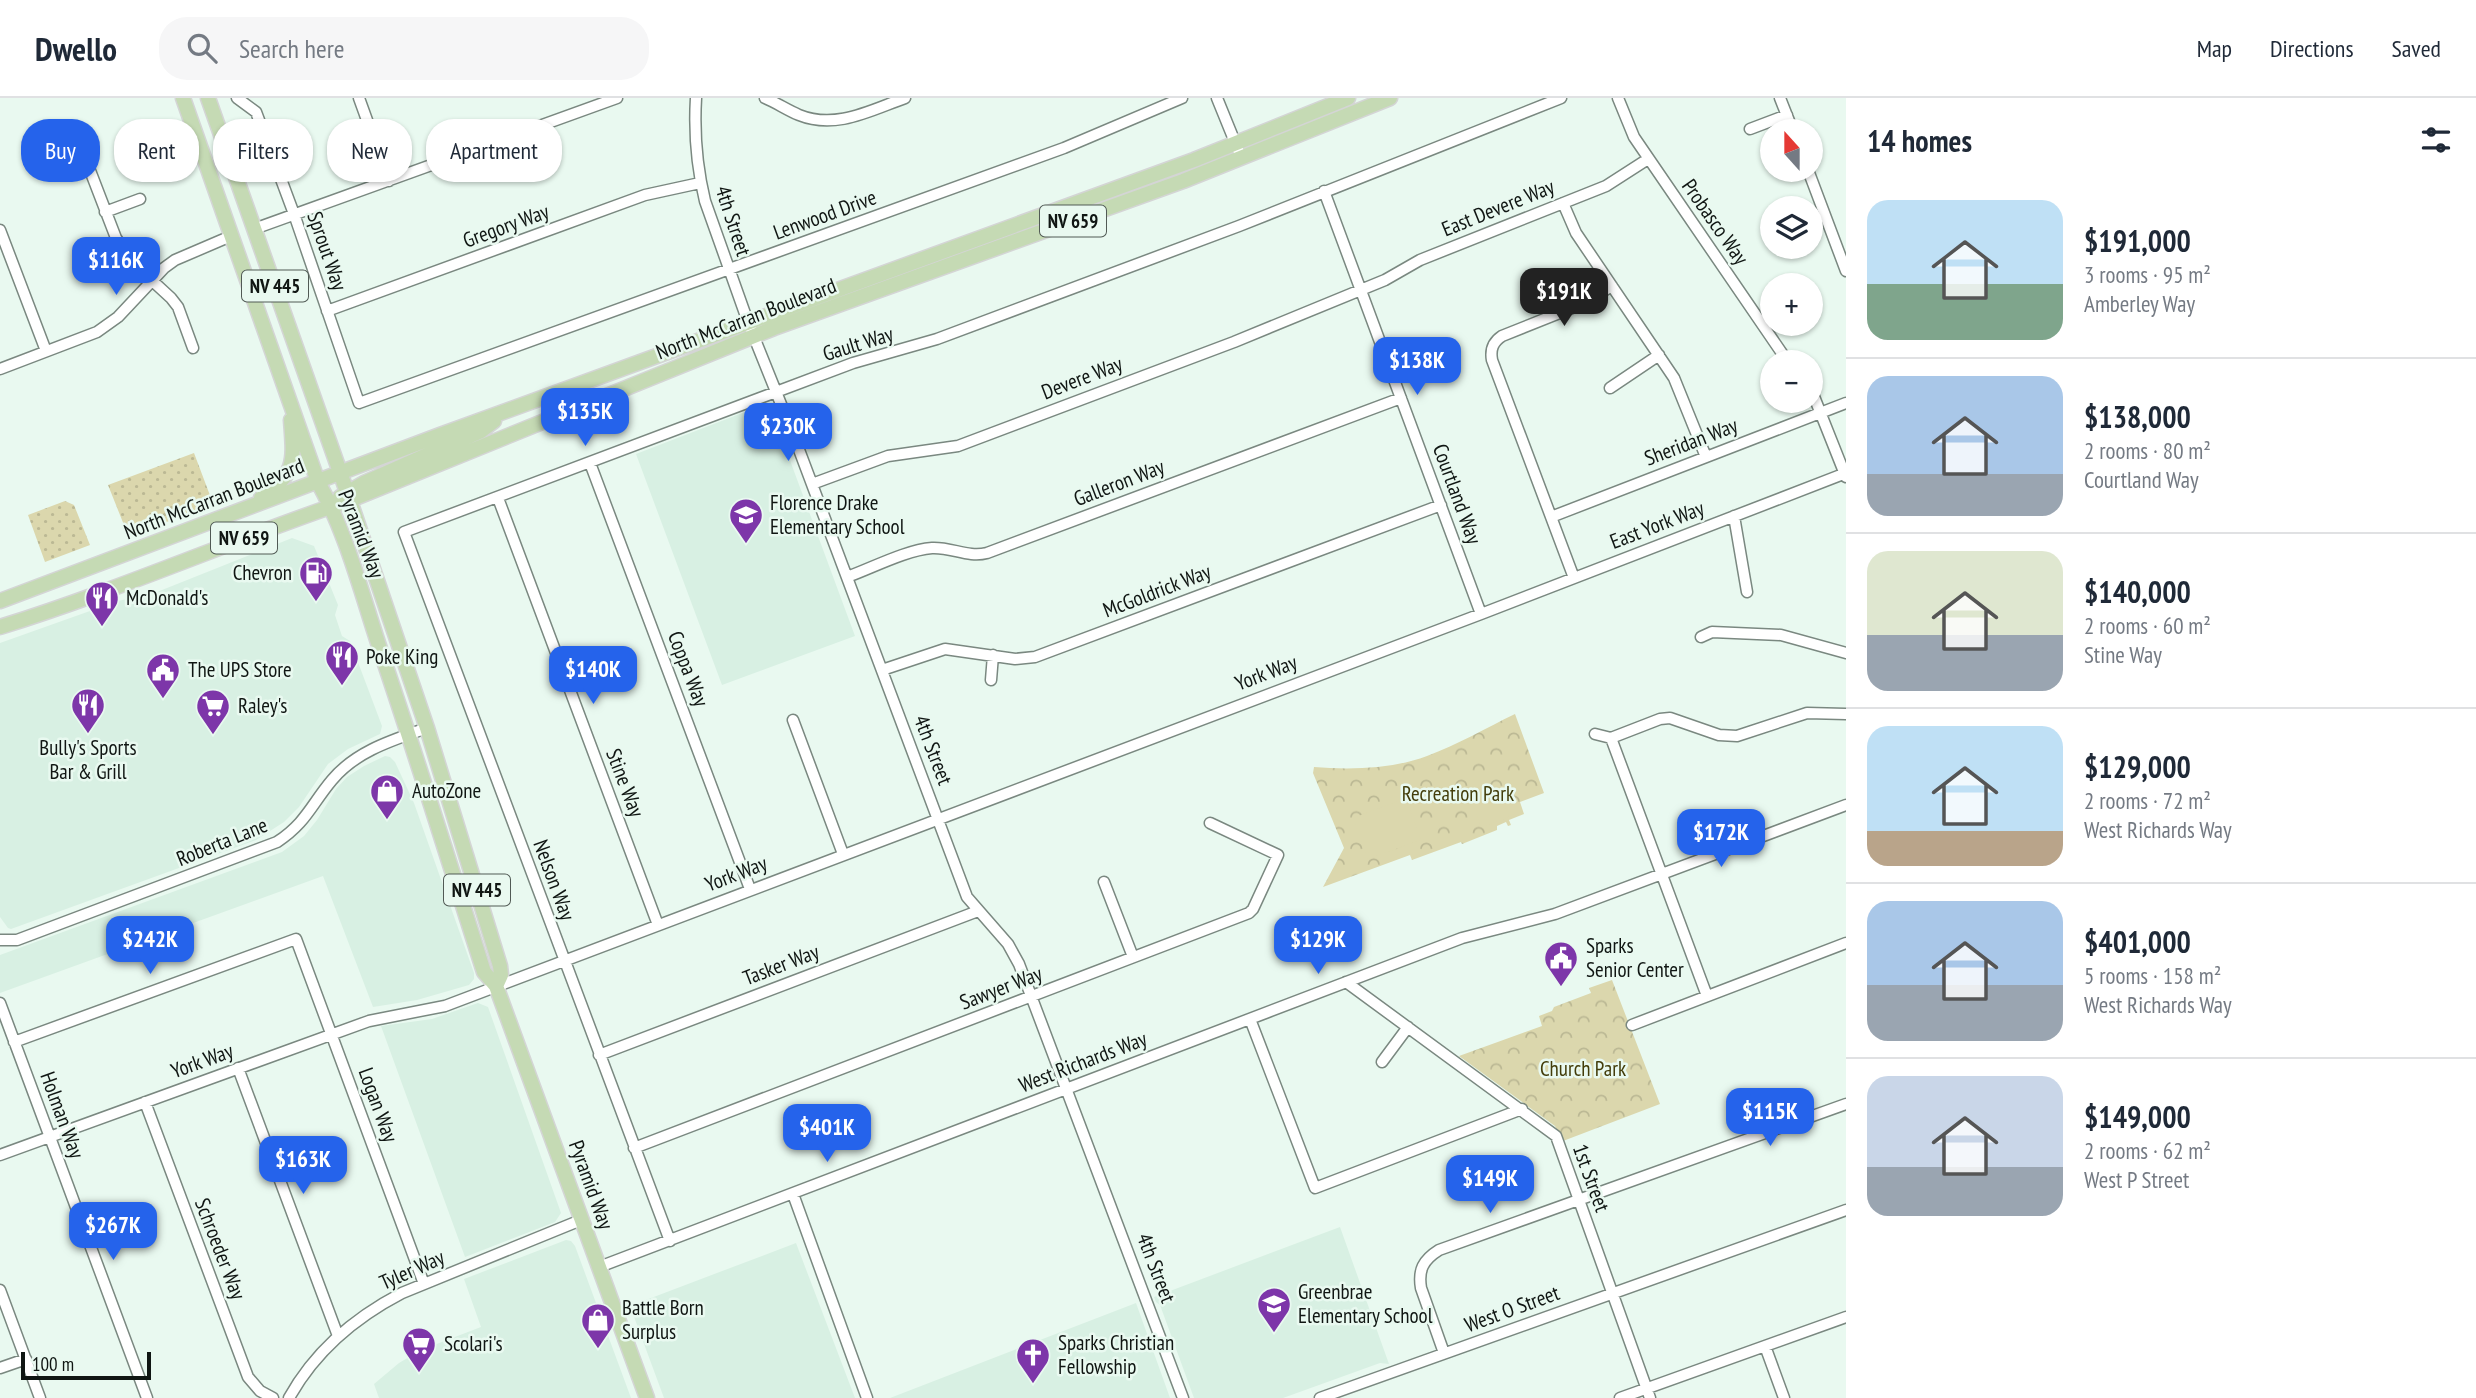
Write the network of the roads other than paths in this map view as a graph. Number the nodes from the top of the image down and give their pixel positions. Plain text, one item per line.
1 (183, 98) edge
2 (208, 98) edge
3 (237, 98) edge
4 (359, 98) edge
5 (617, 98) edge
6 (696, 98) edge
7 (765, 98) edge
8 (905, 98) edge
9 (1182, 98) edge
10 (1217, 98) edge
11 (1348, 98) edge
12 (1390, 98) edge
13 (1561, 98) edge
14 (1618, 98) edge
15 (1780, 98) edge
16 (1787, 115) junction
17 (367, 119) edge
18 (1788, 119) edge
19 (1750, 129) dead end
20 (1238, 150) junction
21 (1648, 159) junction
22 (412, 173) edge
23 (94, 182) edge
24 (386, 182) edge
25 (1813, 182) edge
26 (701, 183) junction
27 (1324, 191) junction
28 (140, 199) dead end
29 (1563, 203) junction
30 (106, 212) junction
31 (294, 214) junction
32 (254, 229) junction
33 (0, 230) edge
34 (231, 236) junction
35 (729, 270) junction
36 (1846, 271) edge
37 (152, 281) junction
38 (1612, 286) junction
39 (1360, 290) junction
40 (327, 311) junction
41 (748, 323) junction
42 (754, 337) junction
43 (193, 348) dead end
44 (1780, 350) edge
45 (46, 351) junction
46 (1659, 355) junction
47 (0, 369) edge
48 (1610, 388) dead end
49 (775, 392) junction
50 (1401, 398) junction
51 (290, 401) junction
52 (359, 403) joint
53 (1846, 403) edge
54 (1823, 411) edge
55 (503, 413) junction
56 (1818, 413) edge
57 (1821, 413) edge
58 (1706, 457) junction
59 (590, 463) junction
60 (341, 474) junction
61 (1846, 475) edge
62 (318, 482) junction
63 (812, 484) junction
64 (349, 496) junction
65 (498, 498) junction
66 (1441, 505) junction
67 (331, 507) junction
68 (248, 508) junction
69 (1734, 516) junction
70 (1551, 517) junction
71 (404, 532) joint
72 (847, 577) junction
73 (1574, 578) junction
74 (1746, 592) dead end
75 (0, 601) edge
76 (1481, 614) junction
77 (0, 627) edge
78 (1701, 637) dead end
79 (1846, 653) edge
80 (993, 656) junction
81 (882, 670) junction
82 (991, 680) dead end
83 (1846, 714) edge
84 (793, 720) dead end
85 (428, 727) junction
86 (409, 734) junction
87 (1595, 734) dead end
88 (1611, 738) junction
89 (1846, 805) edge
90 (937, 818) junction
91 (1210, 823) dead end
92 (843, 854) junction
93 (1662, 874) junction
94 (1104, 882) dead end
95 (750, 889) junction
96 (978, 911) junction
97 (658, 925) junction
98 (0, 940) edge
99 (1846, 943) edge
100 (1133, 957) junction
101 (563, 961) junction
102 (1346, 982) junction
103 (496, 986) junction
104 (1031, 996) junction
105 (1707, 996) junction
106 (0, 1003) edge
107 (1250, 1019) junction
108 (1632, 1026) dead end
109 (1408, 1027) junction
110 (331, 1034) junction
111 (15, 1042) junction
112 (599, 1055) junction
113 (1382, 1062) dead end
114 (238, 1068) junction
115 (1067, 1089) junction
116 (145, 1102) junction
117 (1846, 1104) edge
118 (1522, 1109) junction
119 (50, 1137) junction
120 (634, 1148) junction
121 (0, 1155) edge
122 (793, 1194) junction
123 (1579, 1200) junction
124 (1846, 1210) edge
125 (581, 1220) junction
126 (670, 1241) junction
127 (599, 1267) junction
128 (424, 1284) junction
129 (0, 1290) edge
130 (1612, 1293) junction
131 (1846, 1317) edge
132 (338, 1336) junction
133 (1765, 1346) junction
134 (1444, 1353) junction
135 (26, 1359) junction
136 (0, 1368) edge
137 (1648, 1393) edge
138 (40, 1398) edge
139 (148, 1398) edge
140 (273, 1398) edge
141 (289, 1398) edge
142 (647, 1398) edge
143 (867, 1398) edge
144 (1182, 1398) edge
145 (1320, 1398) edge
146 (1620, 1398) edge
147 (1784, 1398) edge

1 - 34 main road, Pyramid Way / NV 445
2 - 32 main road, Pyramid Way / NV 445
3 - 31 street, Sprout Way
4 - 17 street
5 - 22 street
6 - 26 street, 4th Street
7 - 8 street
9 - 35 street, Lenwood Drive
10 - 20 street
11 - 20 main road, North McCarran Boulevard / NV 659
12 - 20 main road, North McCarran Boulevard / NV 659
13 - 27 street, Gault Way
14 - 21 street, Probasco Way
15 - 16 street
16 - 18 street
16 - 19 street
20 - 41 main road, North McCarran Boulevard / NV 659
20 - 42 main road, North McCarran Boulevard / NV 659
21 - 29 street, East Devere Way
21 - 44 street, Probasco Way
23 - 30 street
24 - 31 street
25 - 36 street
26 - 35 street, 4th Street
26 - 40 street, Gregory Way
27 - 39 street, Courtland Way
27 - 49 street, Gault Way
28 - 30 street
29 - 38 street
29 - 39 street, East Devere Way
30 - 37 street
31 - 32 street
31 - 40 street, Sprout Way
32 - 60 main road, Pyramid Way / NV 445
33 - 45 street
34 - 37 street
34 - 51 main road, Pyramid Way / NV 445
35 - 41 street, 4th Street
35 - 52 street, Lenwood Drive
37 - 43 street
37 - 45 street
38 - 46 street
38 - 70 street
39 - 50 street, Courtland Way
39 - 63 street, Devere Way
40 - 52 street, Sprout Way
41 - 42 street, 4th Street
41 - 55 main road, North McCarran Boulevard / NV 659
42 - 49 street, 4th Street
42 - 64 main road, North McCarran Boulevard / NV 659
45 - 47 street
46 - 48 street
46 - 58 street
49 - 59 street, Gault Way
49 - 63 street, 4th Street
50 - 66 street, Courtland Way
50 - 72 street, Galleron Way
51 - 62 main road, Pyramid Way / NV 445
51 - 68 main road
53 - 54 street, Sheridan Way
55 - 60 main road, North McCarran Boulevard / NV 659
55 - 64 main road
56 - 58 street, Sheridan Way
57 - 61 street
58 - 70 street, Sheridan Way
59 - 65 street, Gault Way
59 - 95 street, Coppa Way
60 - 62 main road, North McCarran Boulevard / NV 659
60 - 64 main road, Pyramid Way / NV 445
61 - 69 street, East York Way
62 - 67 main road, Pyramid Way / NV 445
62 - 68 main road, North McCarran Boulevard / NV 659
63 - 72 street, 4th Street
64 - 67 main road, North McCarran Boulevard / NV 659
64 - 85 main road, Pyramid Way / NV 445
65 - 71 street, Gault Way
65 - 97 street, Stine Way
66 - 76 street, Courtland Way
66 - 80 street, McGoldrick Way
67 - 77 main road, North McCarran Boulevard / NV 659
67 - 86 main road, Pyramid Way / NV 445
68 - 75 main road, North McCarran Boulevard / NV 659
69 - 73 street, East York Way
69 - 74 street
70 - 73 street
71 - 101 street, Nelson Way
72 - 81 street, 4th Street
73 - 76 street, East York Way
76 - 90 street, York Way
78 - 79 street
80 - 81 street, McGoldrick Way
80 - 82 street
81 - 90 street, 4th Street
83 - 88 street
84 - 92 street
85 - 86 street, Roberta Lane
85 - 103 main road, Pyramid Way / NV 445
86 - 98 street, Roberta Lane
86 - 103 main road, Pyramid Way / NV 445
87 - 88 street
88 - 93 street
89 - 93 street, West Richards Way
90 - 92 street, York Way
90 - 96 street, 4th Street
91 - 100 street, Sawyer Way
92 - 95 street, York Way
93 - 102 street, West Richards Way
93 - 105 street
94 - 100 street
95 - 97 street, York Way
96 - 104 street, 4th Street
96 - 112 street, Tasker Way
97 - 101 street, York Way
99 - 105 street
100 - 104 street, Sawyer Way
101 - 103 street, York Way
101 - 112 street, Nelson Way
102 - 107 street, West Richards Way
102 - 109 street, 1st Street
103 - 110 street, York Way
103 - 125 main road, Pyramid Way / NV 445
104 - 115 street, 4th Street
104 - 120 street, Sawyer Way
105 - 108 street
106 - 111 street, Holman Way
107 - 115 street, West Richards Way
107 - 118 street
109 - 113 street
109 - 118 street, 1st Street
110 - 111 street, Logan Way
110 - 114 street, York Way
110 - 128 street, Logan Way
111 - 119 street, Holman Way
112 - 120 street, Nelson Way
114 - 116 street, York Way
114 - 132 street
115 - 122 street, West Richards Way
115 - 144 street, 4th Street
116 - 119 street, York Way
116 - 140 street, Schroeder Way
117 - 123 street
118 - 123 street, 1st Street
119 - 121 street, York Way
119 - 139 street, Holman Way
120 - 126 street, Nelson Way
122 - 126 street, West Richards Way
122 - 143 street
123 - 130 street, 1st Street
123 - 134 street
124 - 130 street, West O Street
125 - 127 main road, Pyramid Way / NV 445
125 - 128 street, Tyler Way
126 - 127 street, West Richards Way
127 - 142 main road, Pyramid Way / NV 445
128 - 132 street, Tyler Way
129 - 135 street
130 - 134 street, West O Street
130 - 137 street, 1st Street
131 - 133 street
132 - 141 street, Tyler Way
133 - 137 street
133 - 147 street
134 - 145 street, West O Street
135 - 136 street
135 - 138 street
137 - 146 street

